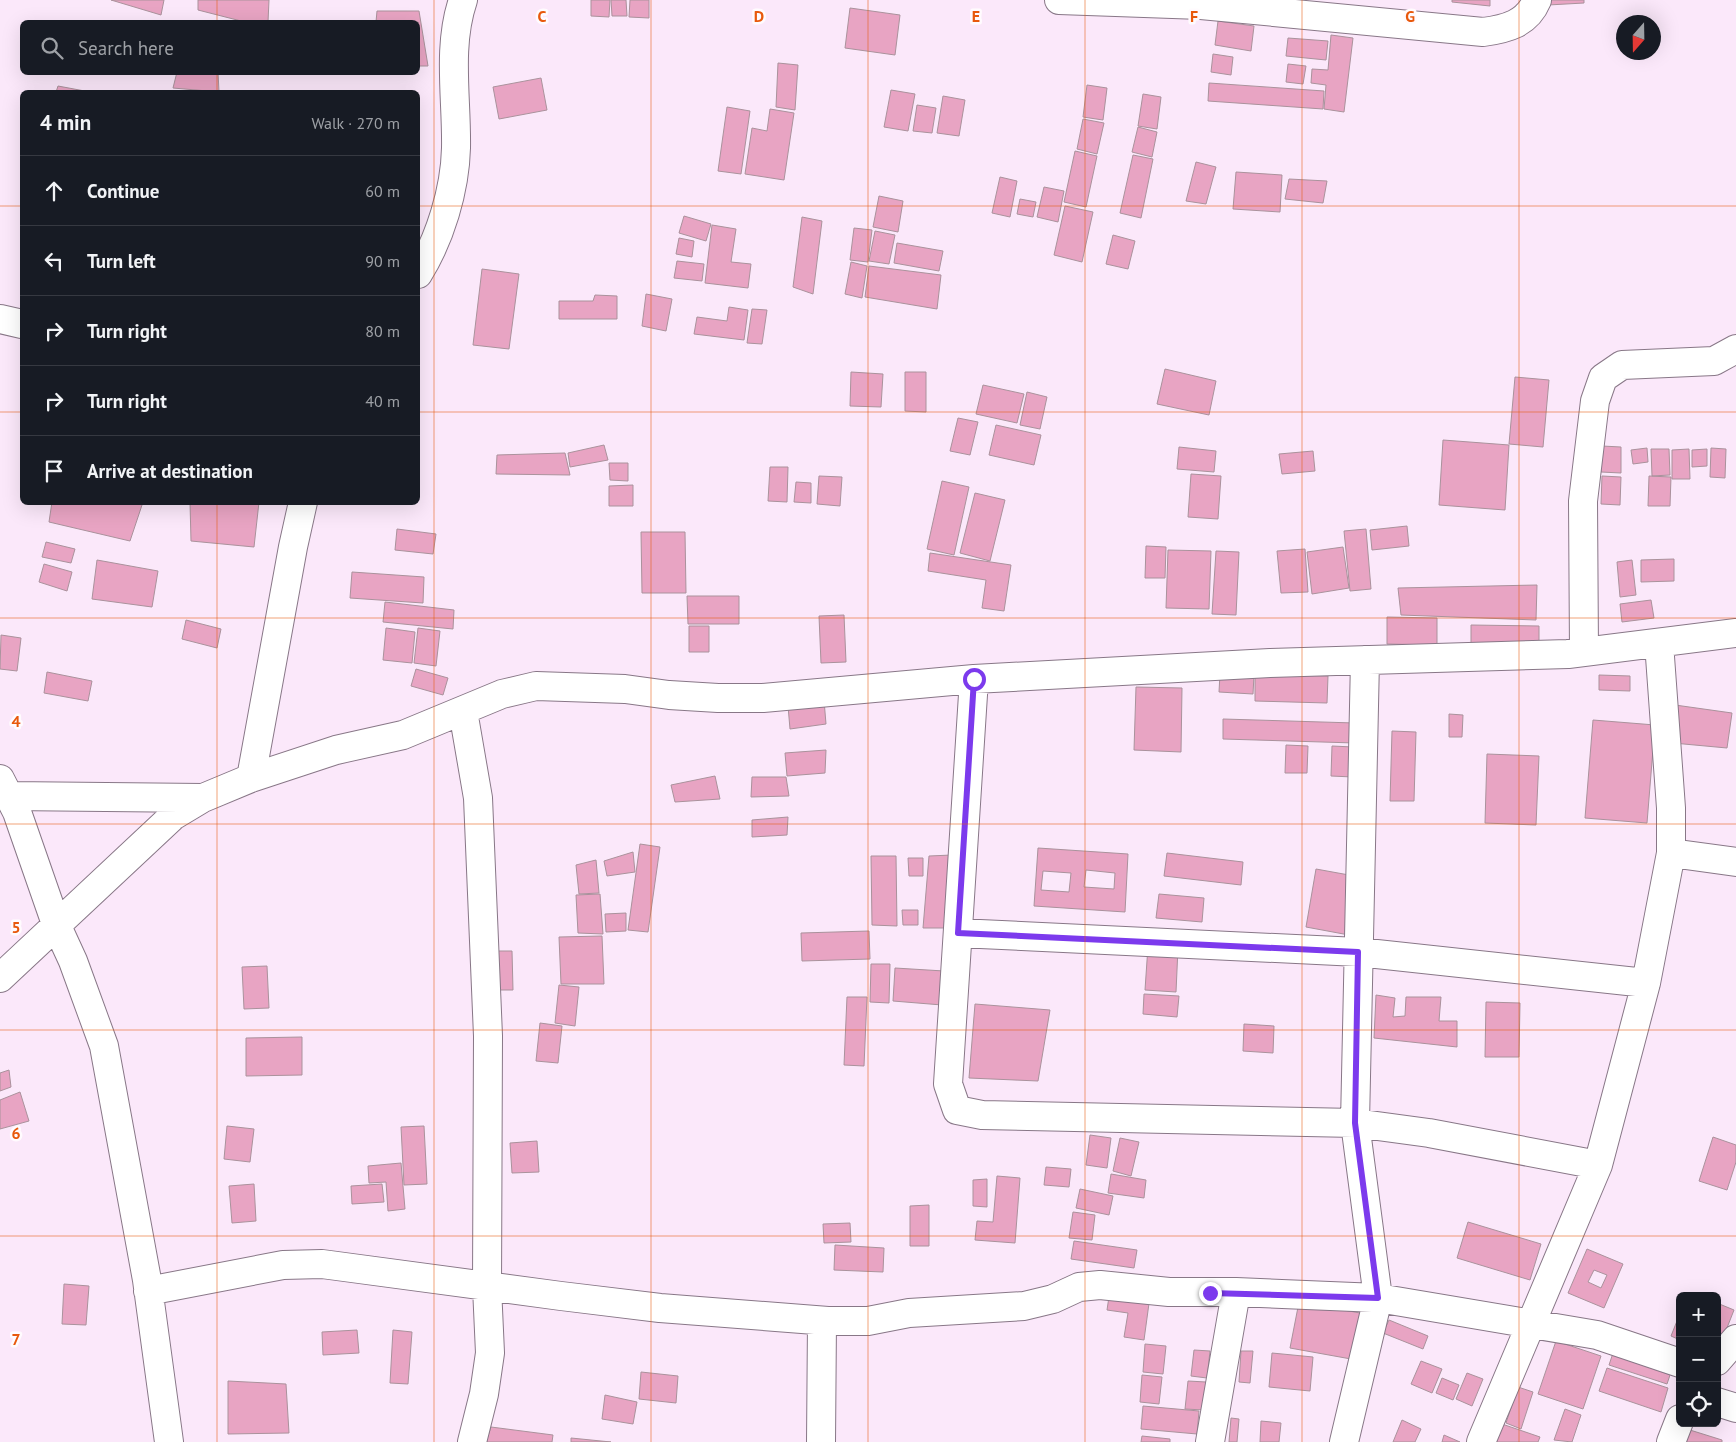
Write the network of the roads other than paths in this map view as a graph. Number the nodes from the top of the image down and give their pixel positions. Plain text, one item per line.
1 (463, 0) edge
2 (1059, 0) edge
3 (1537, 0) edge
4 (420, 271) edge
5 (0, 319) edge
6 (20, 324) edge
7 (1736, 349) edge
8 (302, 505) edge
9 (1736, 633) edge
10 (1659, 643) junction
11 (1584, 652) junction
12 (1365, 660) junction
13 (974, 679) junction
14 (463, 711) junction
15 (251, 778) junction
16 (4, 788) edge
17 (203, 798) junction
18 (1671, 852) junction
19 (1736, 862) edge
20 (56, 924) junction
21 (958, 933) junction
22 (1358, 952) junction
23 (0, 978) edge
24 (1646, 983) junction
25 (1355, 1123) junction
26 (1598, 1165) junction
27 (487, 1287) junction
28 (148, 1291) junction
29 (1236, 1292) junction
30 (1378, 1298) junction
31 (822, 1321) junction
32 (1530, 1324) junction
33 (1736, 1339) edge
34 (1721, 1356) edge
35 (1676, 1362) edge
36 (1721, 1403) edge
37 (1736, 1408) edge
38 (1677, 1427) edge
39 (169, 1442) edge
40 (472, 1442) edge
41 (822, 1442) edge
42 (1210, 1442) edge
43 (1344, 1442) edge
44 (1481, 1442) edge
45 (1671, 1442) edge

1 - 4 street
2 - 3 street
5 - 6 street
7 - 11 street
8 - 15 street
9 - 10 street
10 - 11 street
10 - 18 street
11 - 12 street
12 - 13 street
12 - 22 street
13 - 14 street
13 - 21 street
14 - 15 street
14 - 27 street
15 - 17 street
16 - 17 street
16 - 20 street
17 - 20 street
18 - 19 street
18 - 24 street
20 - 23 street
20 - 28 street
21 - 22 street
21 - 25 street
22 - 24 street
22 - 25 street
24 - 26 street
25 - 26 street
25 - 30 street
26 - 32 street
27 - 28 street
27 - 31 street
27 - 40 street
28 - 39 street
29 - 30 street
29 - 31 street
29 - 42 street
30 - 32 street
30 - 43 street
31 - 41 street
32 - 35 street
32 - 44 street
33 - 34 street
36 - 37 street
38 - 45 street

